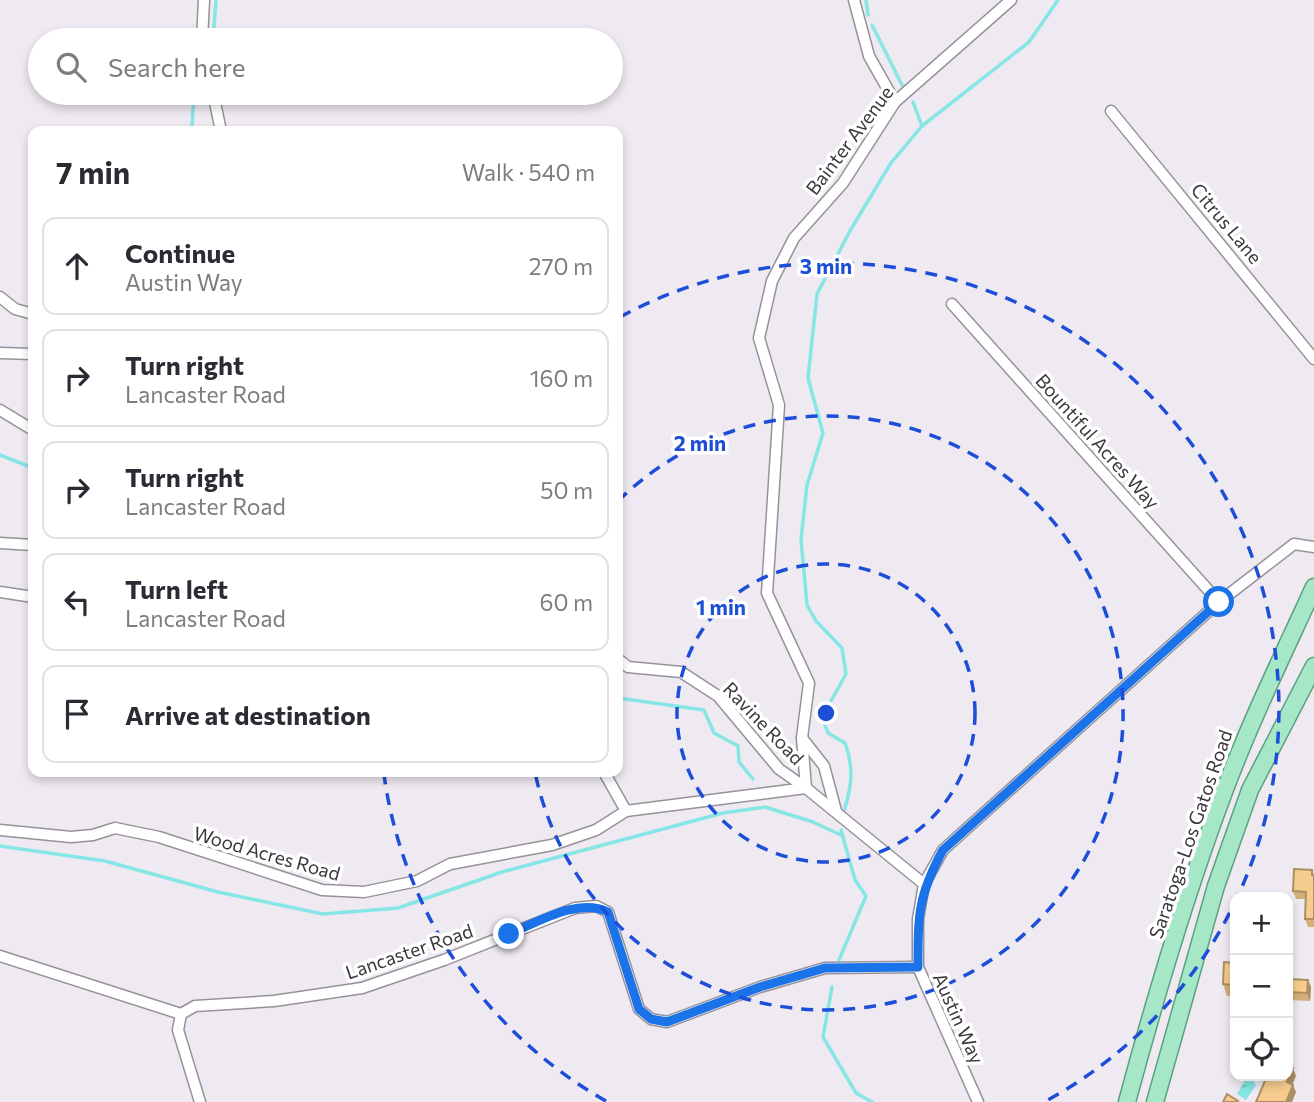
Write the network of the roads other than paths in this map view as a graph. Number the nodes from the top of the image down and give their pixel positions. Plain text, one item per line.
1 (204, 0) edge
2 (854, 0) edge
3 (1011, 0) edge
4 (203, 28) edge
5 (895, 102) junction
6 (215, 105) edge
7 (1111, 111) dead end
8 (219, 126) edge
9 (0, 297) edge
10 (952, 304) dead end
11 (28, 313) edge
12 (0, 353) edge
13 (28, 354) edge
14 (1314, 359) edge
15 (0, 410) edge
16 (28, 427) edge
17 (0, 543) edge
18 (28, 545) edge
19 (1314, 547) edge
20 (1314, 587) edge
21 (0, 593) edge
22 (28, 596) edge
23 (1219, 602) junction
24 (623, 663) edge
25 (1314, 666) edge
26 (802, 738) junction
27 (607, 777) edge
28 (806, 788) junction
29 (626, 811) junction
30 (836, 812) junction
31 (0, 830) edge
32 (924, 884) junction
33 (0, 956) edge
34 (918, 967) junction
35 (181, 1014) junction
36 (200, 1102) edge
37 (978, 1102) edge
38 (1127, 1102) edge
39 (1155, 1102) edge

1 - 4 street
2 - 5 street
3 - 5 street, Bainter Avenue
5 - 26 street, Bainter Avenue
6 - 8 street
7 - 14 street, Citrus Lane
9 - 11 street
10 - 23 street, Bountiful Acres Way
12 - 13 street
15 - 16 street
17 - 18 street
19 - 23 street, Austin Way
20 - 38 main road, Saratoga-Los Gatos Road
21 - 22 street
23 - 32 street, Austin Way
24 - 28 street, Ravine Road
25 - 39 main road
26 - 28 street, Bainter Avenue
26 - 30 street
27 - 29 street
28 - 29 street, Wood Acres Road
28 - 30 street
29 - 31 street, Wood Acres Road
30 - 32 street
32 - 34 street, Austin Way
33 - 35 street
34 - 35 street, Lancaster Road
34 - 37 street, Austin Way
35 - 36 street

